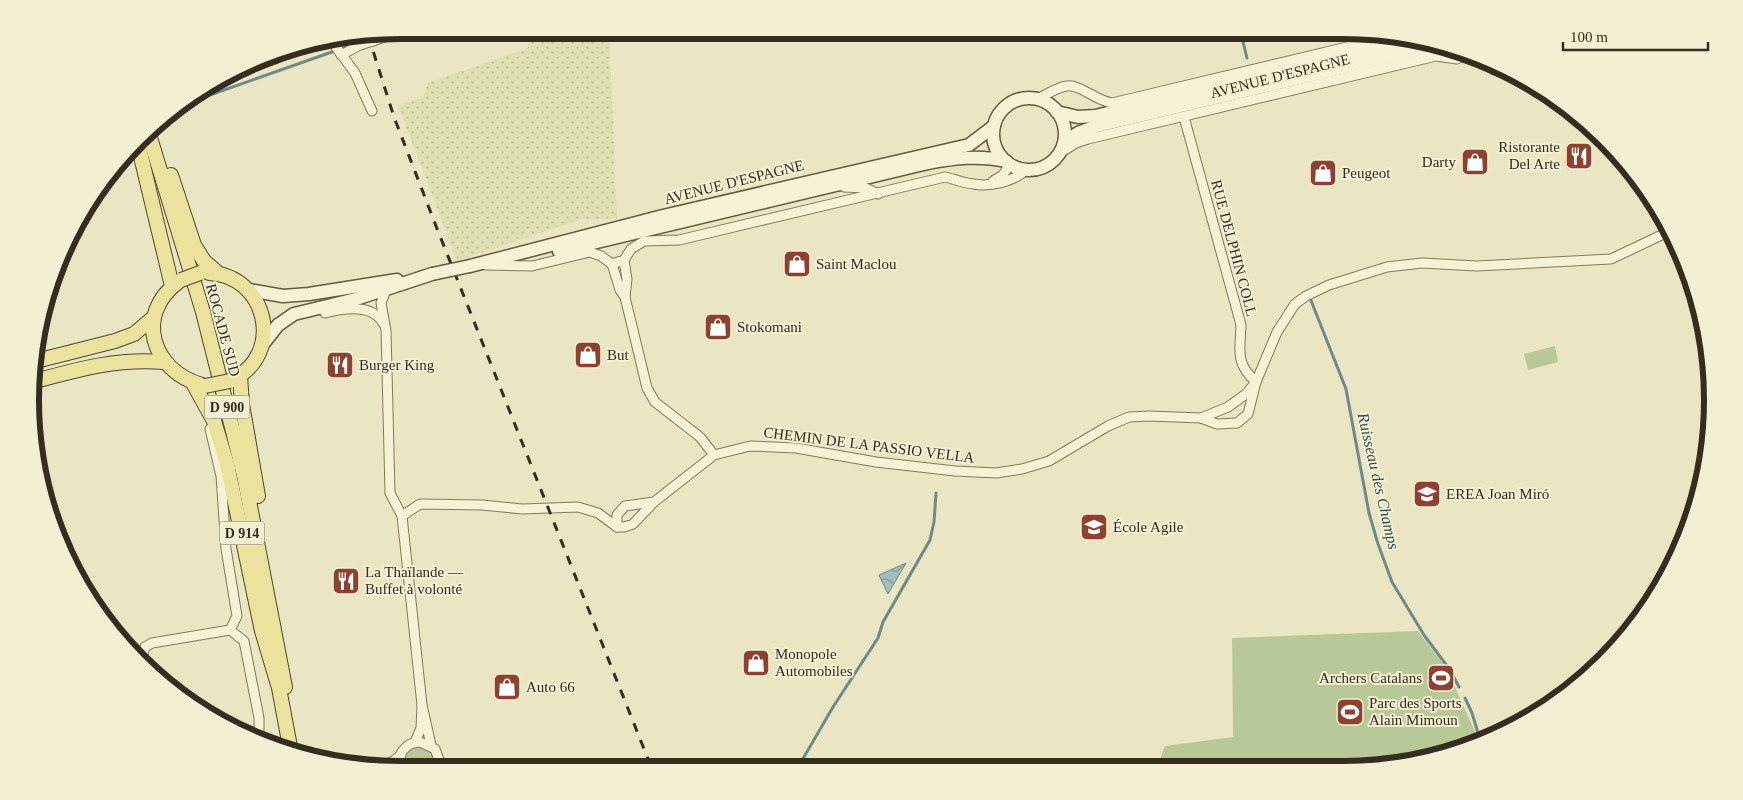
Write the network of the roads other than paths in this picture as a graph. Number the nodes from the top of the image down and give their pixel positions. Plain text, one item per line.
1 (376, 40) edge
2 (1374, 41) edge
3 (1402, 44) edge
4 (337, 45) edge
5 (1425, 49) edge
6 (341, 55) junction
7 (1459, 58) edge
8 (1037, 99) junction
9 (372, 111) dead end
10 (1058, 112) junction
11 (1184, 117) junction
12 (994, 126) junction
13 (157, 133) edge
14 (151, 139) edge
15 (146, 144) edge
16 (1063, 147) junction
17 (140, 150) edge
18 (1008, 163) junction
19 (1026, 170) junction
20 (988, 184) junction
21 (812, 191) junction
22 (878, 194) junction
23 (1664, 234) edge
24 (624, 260) junction
25 (612, 264) junction
26 (478, 265) junction
27 (218, 274) junction
28 (427, 276) junction
29 (176, 283) junction
30 (249, 290) junction
31 (386, 290) junction
32 (625, 297) junction
33 (305, 311) junction
34 (154, 317) junction
35 (386, 330) junction
36 (263, 344) junction
37 (41, 359) edge
38 (164, 362) junction
39 (235, 378) junction
40 (40, 380) edge
41 (1256, 382) junction
42 (199, 384) junction
43 (210, 413) junction
44 (1201, 418) junction
45 (714, 455) junction
46 (654, 502) junction
47 (402, 516) junction
48 (617, 527) junction
49 (230, 630) junction
50 (143, 653) edge
51 (282, 688) junction
52 (422, 704) junction
53 (259, 733) edge
54 (415, 742) junction
55 (289, 744) edge
56 (295, 745) edge
57 (431, 745) junction
58 (400, 756) junction
59 (393, 761) edge
60 (400, 761) edge
61 (438, 761) edge

1 - 6 street, bridge
2 - 8 street, AVENUE D'ESPAGNE
3 - 10 main road, AVENUE D'ESPAGNE
4 - 6 street
5 - 16 main road, AVENUE D'ESPAGNE
6 - 9 street
7 - 11 street, AVENUE D'ESPAGNE
8 - 10 main road
8 - 12 main road
10 - 16 main road
11 - 16 street, AVENUE D'ESPAGNE
11 - 41 street, RUE DELPHIN COLL
12 - 18 main road
12 - 26 main road, AVENUE D'ESPAGNE
13 - 27 main road, ROCADE SUD
14 - 51 main road, ROCADE SUD / D 900
15 - 51 main road, ROCADE SUD / D 900
16 - 19 main road
17 - 29 main road
18 - 19 main road
18 - 20 street
18 - 21 main road, AVENUE D'ESPAGNE
19 - 20 street
20 - 22 street
21 - 22 street
21 - 26 main road, AVENUE D'ESPAGNE
22 - 24 street
23 - 41 street, CHEMIN DE LA PASSIO VELLA
24 - 25 street
24 - 32 street
25 - 26 street, AVENUE D'ESPAGNE
25 - 32 street
26 - 28 main road, AVENUE D'ESPAGNE, bridge
27 - 29 main road, bridge
27 - 30 main road
28 - 30 main road, AVENUE D'ESPAGNE
28 - 31 main road, AVENUE D'ESPAGNE
29 - 34 main road
30 - 36 main road
31 - 33 main road, AVENUE D'ESPAGNE
31 - 35 street
32 - 45 street
33 - 35 street
33 - 36 main road, AVENUE D'ESPAGNE
34 - 37 main road
34 - 38 main road
35 - 47 street
36 - 39 main road
38 - 40 main road
38 - 42 main road
39 - 42 main road, bridge
39 - 51 main road, D 914
41 - 44 street, CHEMIN DE LA PASSIO VELLA
41 - 44 street
42 - 43 main road, D 914
43 - 49 street
43 - 51 main road, D 914
44 - 45 street, CHEMIN DE LA PASSIO VELLA
45 - 46 street, CHEMIN DE LA PASSIO VELLA
46 - 48 street, CHEMIN DE LA PASSIO VELLA
46 - 48 street
47 - 48 street
47 - 52 street
49 - 50 street
49 - 53 street
51 - 55 main road, D 914
51 - 56 main road, D 914
52 - 54 street
52 - 57 street
54 - 57 street
54 - 58 street
57 - 61 street
58 - 59 street
58 - 60 street

